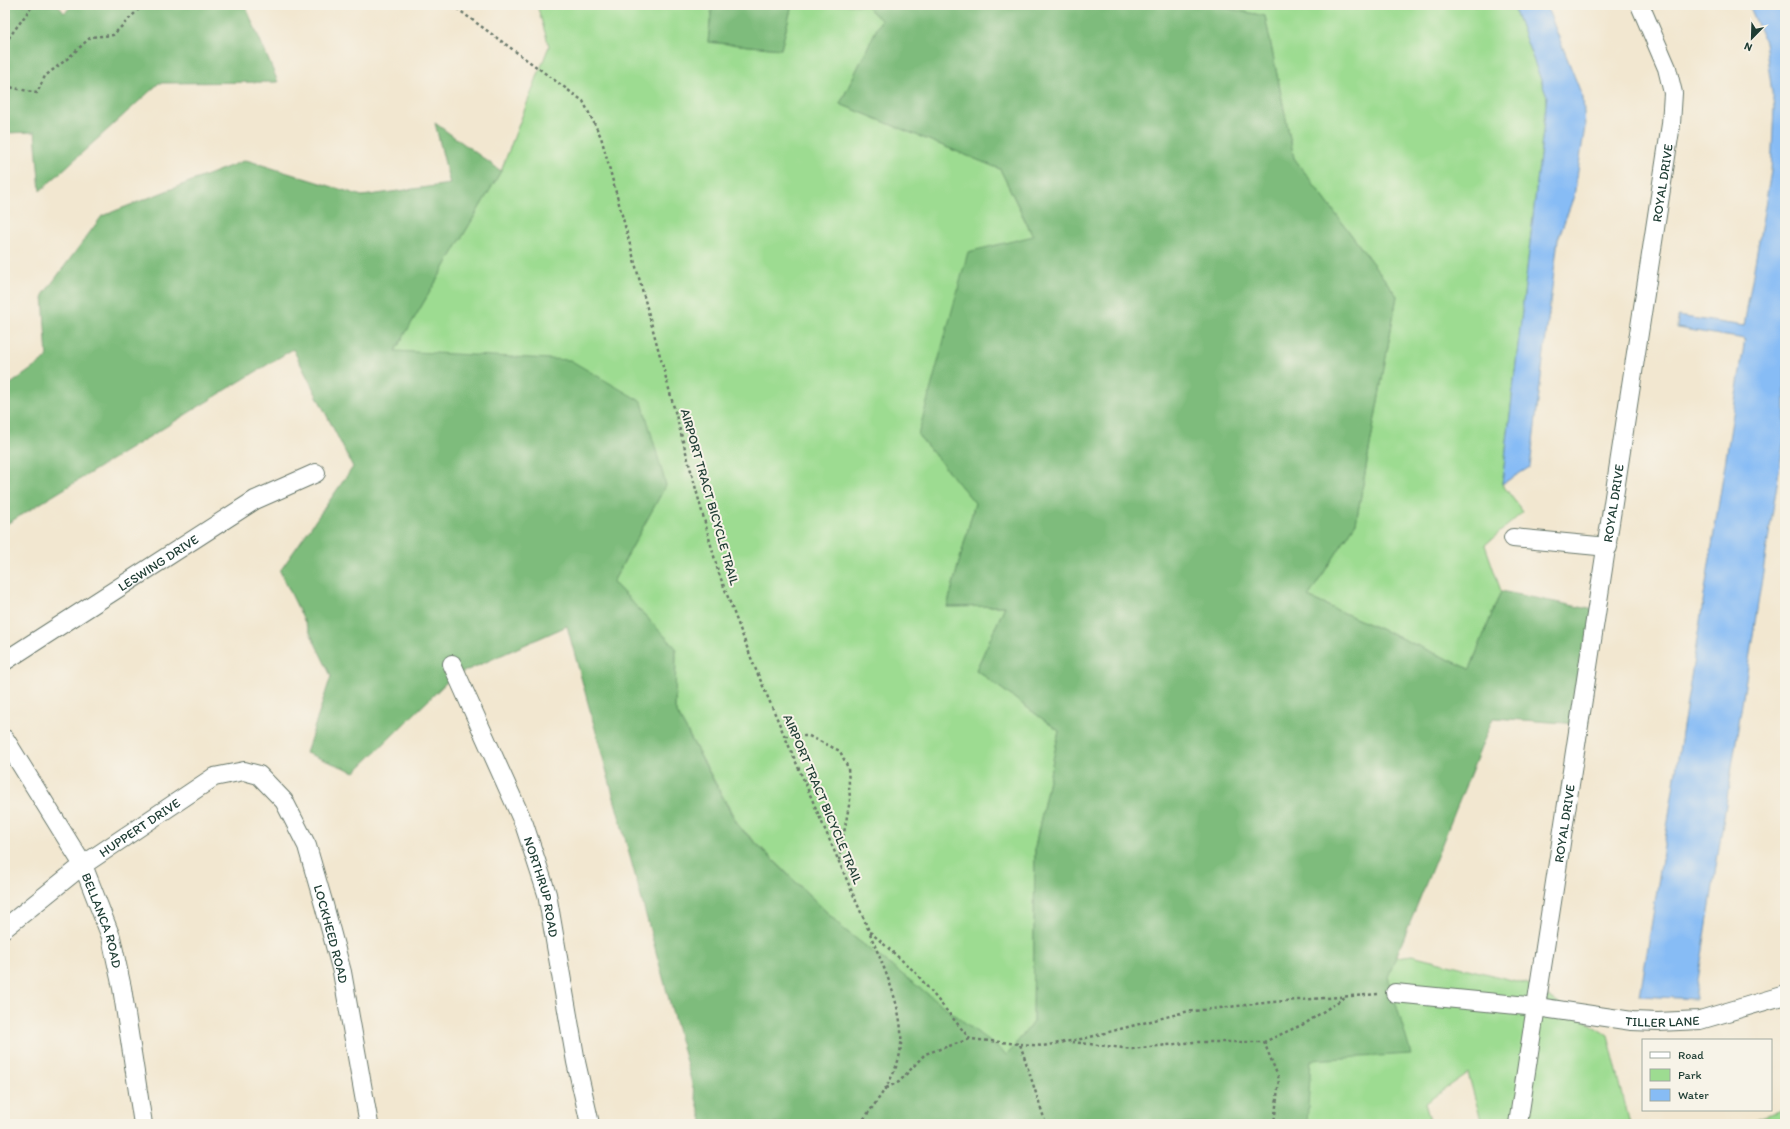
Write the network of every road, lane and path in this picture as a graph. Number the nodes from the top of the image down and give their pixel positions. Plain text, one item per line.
1 (33, 5) edge
2 (147, 5) edge
3 (452, 5) edge
4 (1640, 5) edge
5 (5, 43) edge
6 (5, 86) edge
7 (316, 473) dead end
8 (1513, 538) dead end
9 (1608, 547) junction
10 (5, 661) edge
11 (452, 664) dead end
12 (785, 736) junction
13 (5, 739) edge
14 (244, 771) joint
15 (838, 860) junction
16 (83, 865) junction
17 (5, 928) edge
18 (869, 931) junction
19 (1395, 993) joint
20 (1785, 995) edge
21 (1345, 997) junction
22 (1537, 1007) junction
23 (970, 1039) junction
24 (1069, 1042) junction
25 (1264, 1042) junction
26 (1020, 1044) junction
27 (886, 1088) junction
28 (143, 1124) edge
29 (368, 1124) edge
30 (590, 1124) edge
31 (860, 1124) edge
32 (1046, 1124) edge
33 (1274, 1124) edge
34 (1518, 1124) edge

1 - 5 path
2 - 6 path
3 - 12 path, AIRPORT TRACT BICYCLE TRAIL
4 - 9 street, ROYAL DRIVE
7 - 10 street, LESWING DRIVE
8 - 9 street
9 - 22 street, ROYAL DRIVE
11 - 30 street, NORTHRUP ROAD
12 - 15 path, AIRPORT TRACT BICYCLE TRAIL
12 - 15 path
13 - 16 street, BELLANCA ROAD
14 - 16 street, HUPPERT DRIVE
14 - 29 street, LOCKHEED ROAD
15 - 18 path, AIRPORT TRACT BICYCLE TRAIL
16 - 17 street, HUPPERT DRIVE
16 - 28 street, BELLANCA ROAD
18 - 23 path, AIRPORT TRACT BICYCLE TRAIL
18 - 27 path
19 - 21 path
19 - 22 street, TILLER LANE
20 - 22 street, TILLER LANE
21 - 24 path
21 - 25 path
22 - 34 street
23 - 26 path
23 - 27 path
24 - 25 path
24 - 26 path
25 - 33 path
26 - 32 path
27 - 31 path

